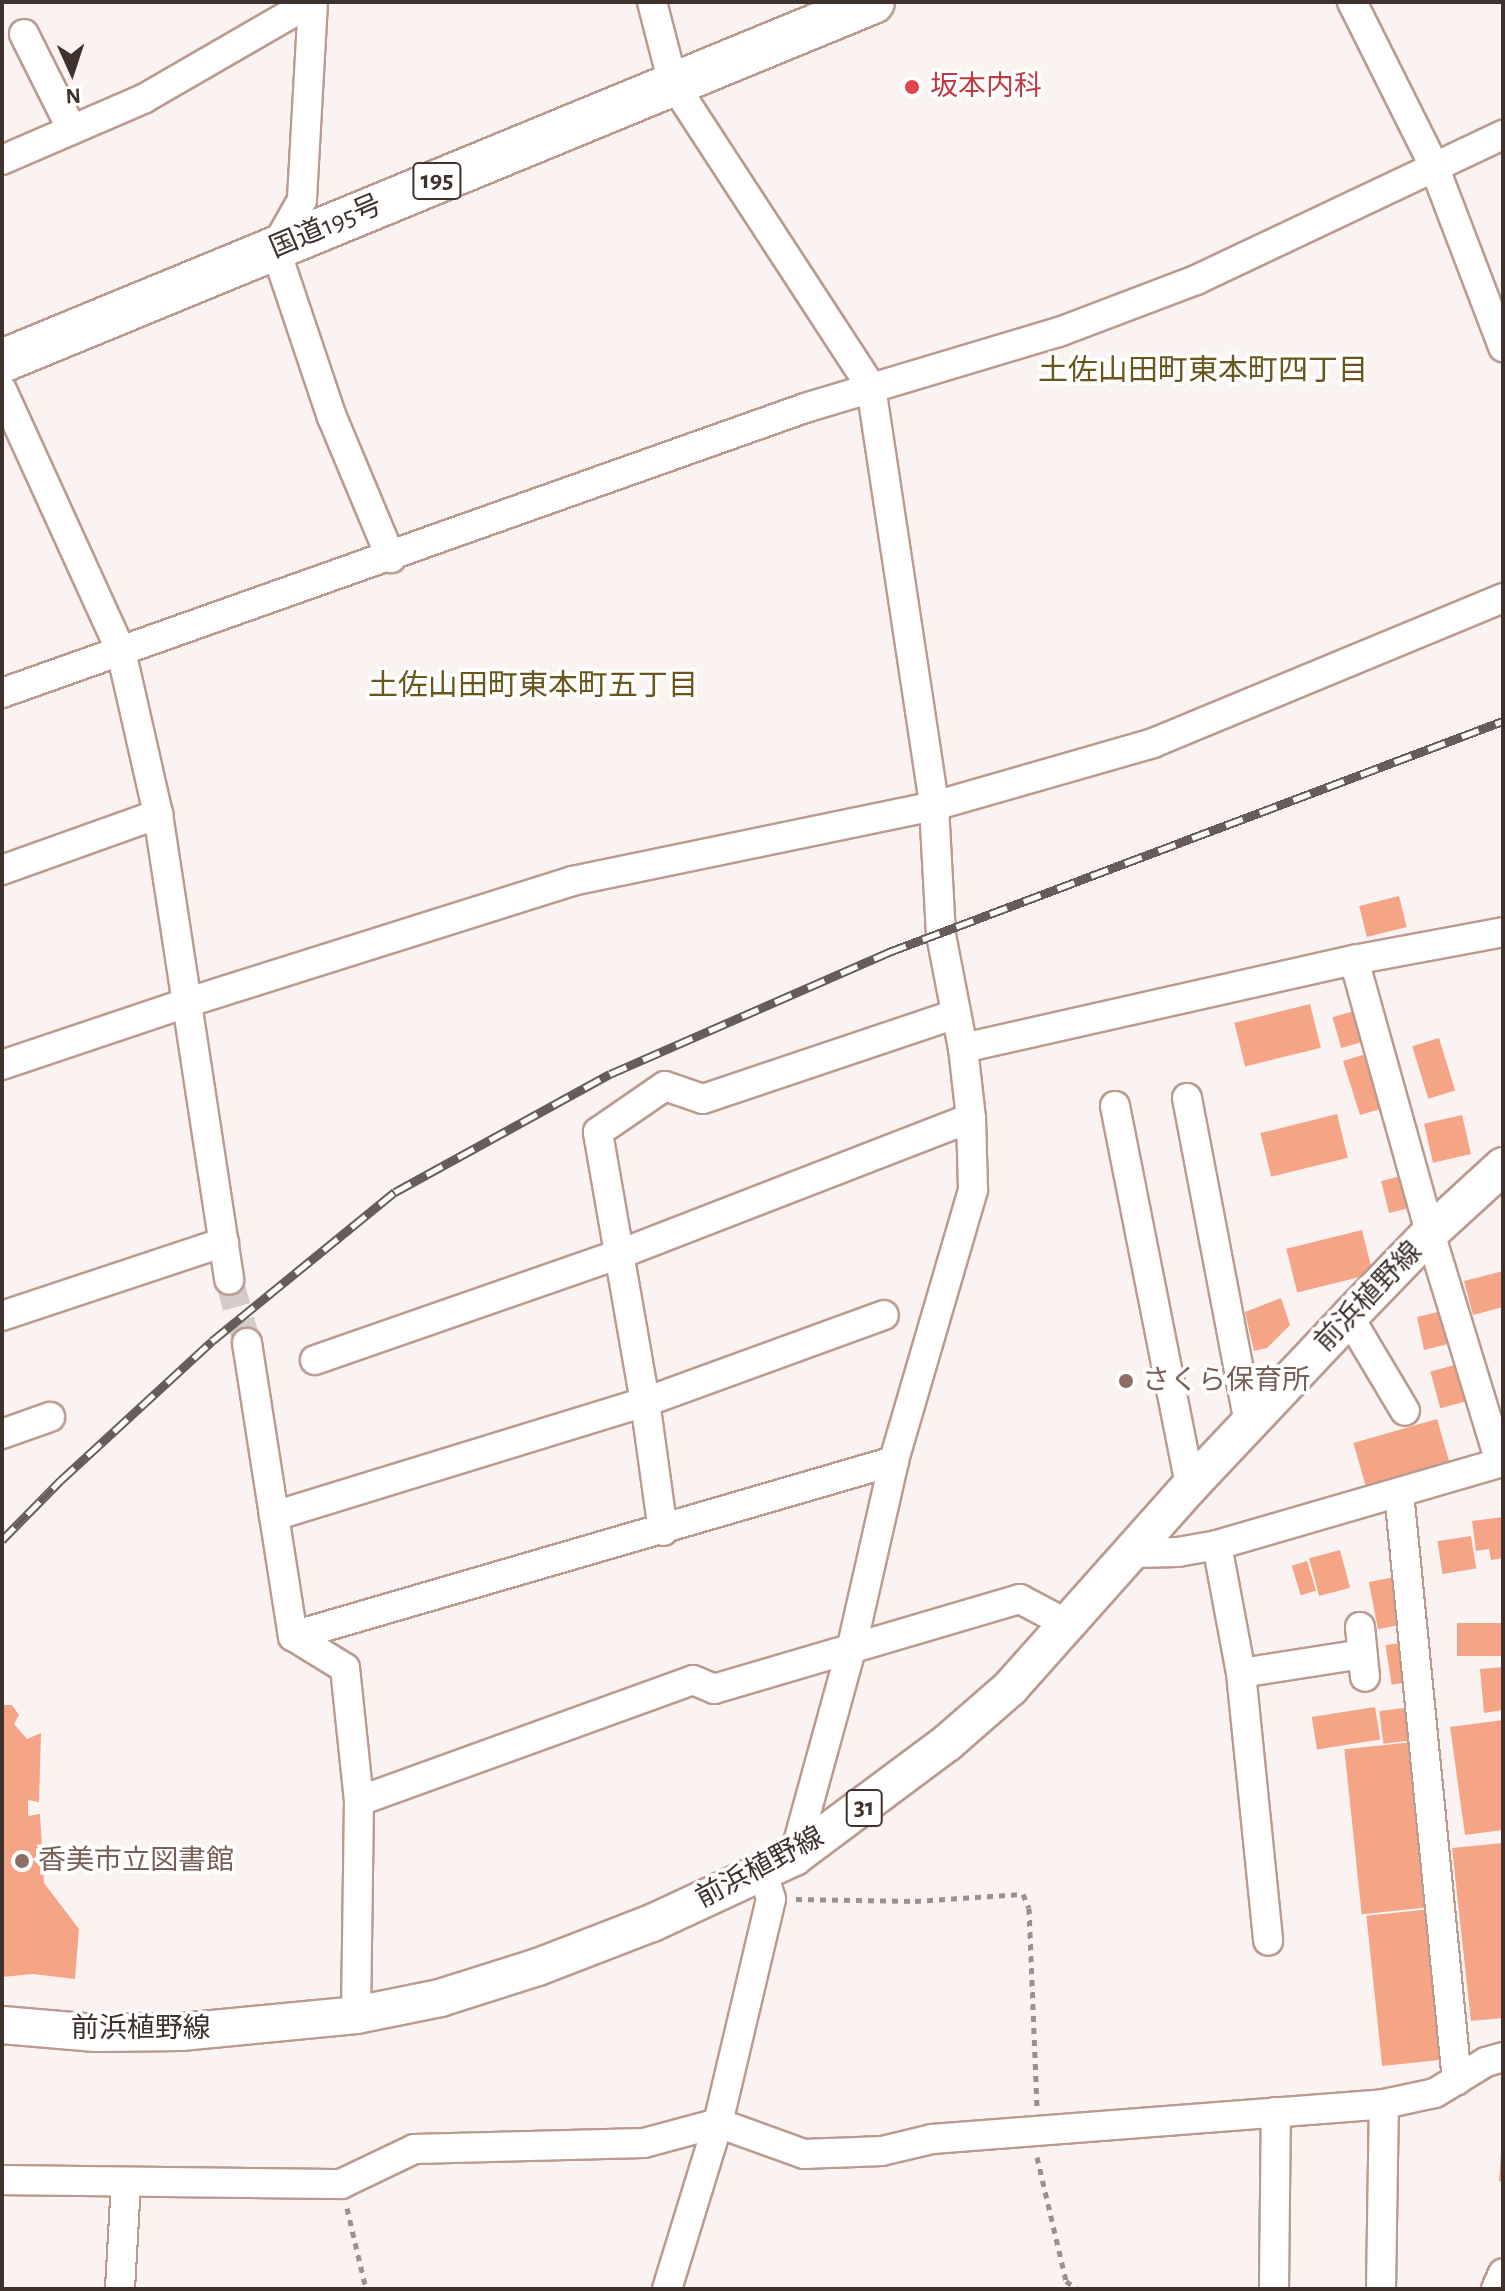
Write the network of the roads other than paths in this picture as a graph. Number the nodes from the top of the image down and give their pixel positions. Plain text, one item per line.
1 (312, 2) edge
2 (652, 2) edge
3 (873, 2) edge
4 (1352, 2) edge
5 (24, 34) dead end
6 (673, 83) junction
7 (72, 130) junction
8 (1503, 135) edge
9 (2, 160) edge
10 (1434, 166) junction
11 (275, 248) junction
12 (1503, 347) edge
13 (2, 361) edge
14 (871, 387) junction
15 (2, 390) edge
16 (391, 558) junction
17 (1503, 598) edge
18 (121, 651) junction
19 (2, 693) edge
20 (934, 806) junction
21 (158, 814) junction
22 (2, 870) edge
23 (1503, 932) edge
24 (1354, 960) junction
25 (189, 1002) junction
26 (955, 1014) junction
27 (963, 1048) junction
28 (2, 1065) edge
29 (1187, 1098) dead end
30 (1115, 1106) dead end
31 (971, 1118) junction
32 (1503, 1166) edge
33 (1430, 1233) junction
34 (224, 1242) junction
35 (620, 1254) junction
36 (229, 1280) tunnel mouth
37 (884, 1315) dead end
38 (2, 1316) edge
39 (1349, 1317) junction
40 (247, 1343) tunnel mouth
41 (315, 1360) dead end
42 (645, 1402) junction
43 (1405, 1411) dead end
44 (50, 1417) dead end
45 (1249, 1423) junction
46 (2, 1434) edge
47 (894, 1461) junction
48 (1501, 1462) edge
49 (1190, 1486) junction
50 (1399, 1493) junction
51 (274, 1516) junction
52 (663, 1531) junction
53 (1217, 1545) junction
54 (1131, 1553) junction
55 (1067, 1624) junction
56 (293, 1636) junction
57 (852, 1646) junction
58 (1363, 1653) dead end
59 (1241, 1673) junction
60 (359, 1801) junction
61 (776, 1876) junction
62 (1268, 1941) dead end
63 (356, 2015) junction
64 (2, 2025) edge
65 (1503, 2057) edge
66 (1457, 2080) junction
67 (1384, 2104) junction
68 (1276, 2112) junction
69 (718, 2123) junction
70 (2, 2180) edge
71 (126, 2182) junction
72 (1503, 2273) edge
73 (120, 2289) edge
74 (667, 2289) edge
75 (1274, 2289) edge
76 (1381, 2289) edge
77 (1496, 2289) edge

1 - 7 street
1 - 11 street
2 - 6 street
3 - 6 highway, 国道195号 / 195
4 - 10 street
5 - 7 street
6 - 11 highway, 国道195号 / 195
6 - 14 street
7 - 9 street
8 - 10 street
10 - 12 street
10 - 14 street
11 - 13 highway, 国道195号 / 195
11 - 16 street
14 - 16 street
14 - 20 street
15 - 18 street
16 - 18 street
17 - 20 street
18 - 19 street
18 - 21 street
20 - 25 street
20 - 26 street
21 - 22 street
21 - 25 street
23 - 24 street
24 - 27 street
24 - 33 street
25 - 28 street
25 - 34 street
26 - 27 street
26 - 35 street
27 - 31 street
29 - 45 street
30 - 49 street
31 - 35 street
31 - 47 street
32 - 33 main road, 前浜植野線 / 31
33 - 39 main road, 前浜植野線 / 31
33 - 48 street
34 - 36 street
34 - 38 street
35 - 41 street
35 - 42 street
37 - 42 street
39 - 43 street
39 - 45 main road, 前浜植野線 / 31
40 - 51 street
42 - 51 street
42 - 52 street
44 - 46 street
45 - 49 main road, 前浜植野線 / 31
47 - 52 street
47 - 57 street
48 - 50 street
49 - 54 main road, 前浜植野線 / 31
50 - 53 street
50 - 66 street
51 - 56 street
52 - 56 street
53 - 54 street
53 - 59 street
54 - 55 main road, 前浜植野線 / 31
55 - 57 street
55 - 61 main road, 前浜植野線 / 31
56 - 60 street
57 - 60 street
57 - 61 street
58 - 59 street
59 - 62 street
60 - 63 street
61 - 63 main road, 前浜植野線 / 31
61 - 69 street
63 - 64 main road, 前浜植野線 / 31
65 - 66 street
66 - 67 street
67 - 68 street
67 - 76 street
68 - 69 street
68 - 75 street
69 - 71 street
69 - 74 street
70 - 71 street
71 - 73 street
72 - 77 street

